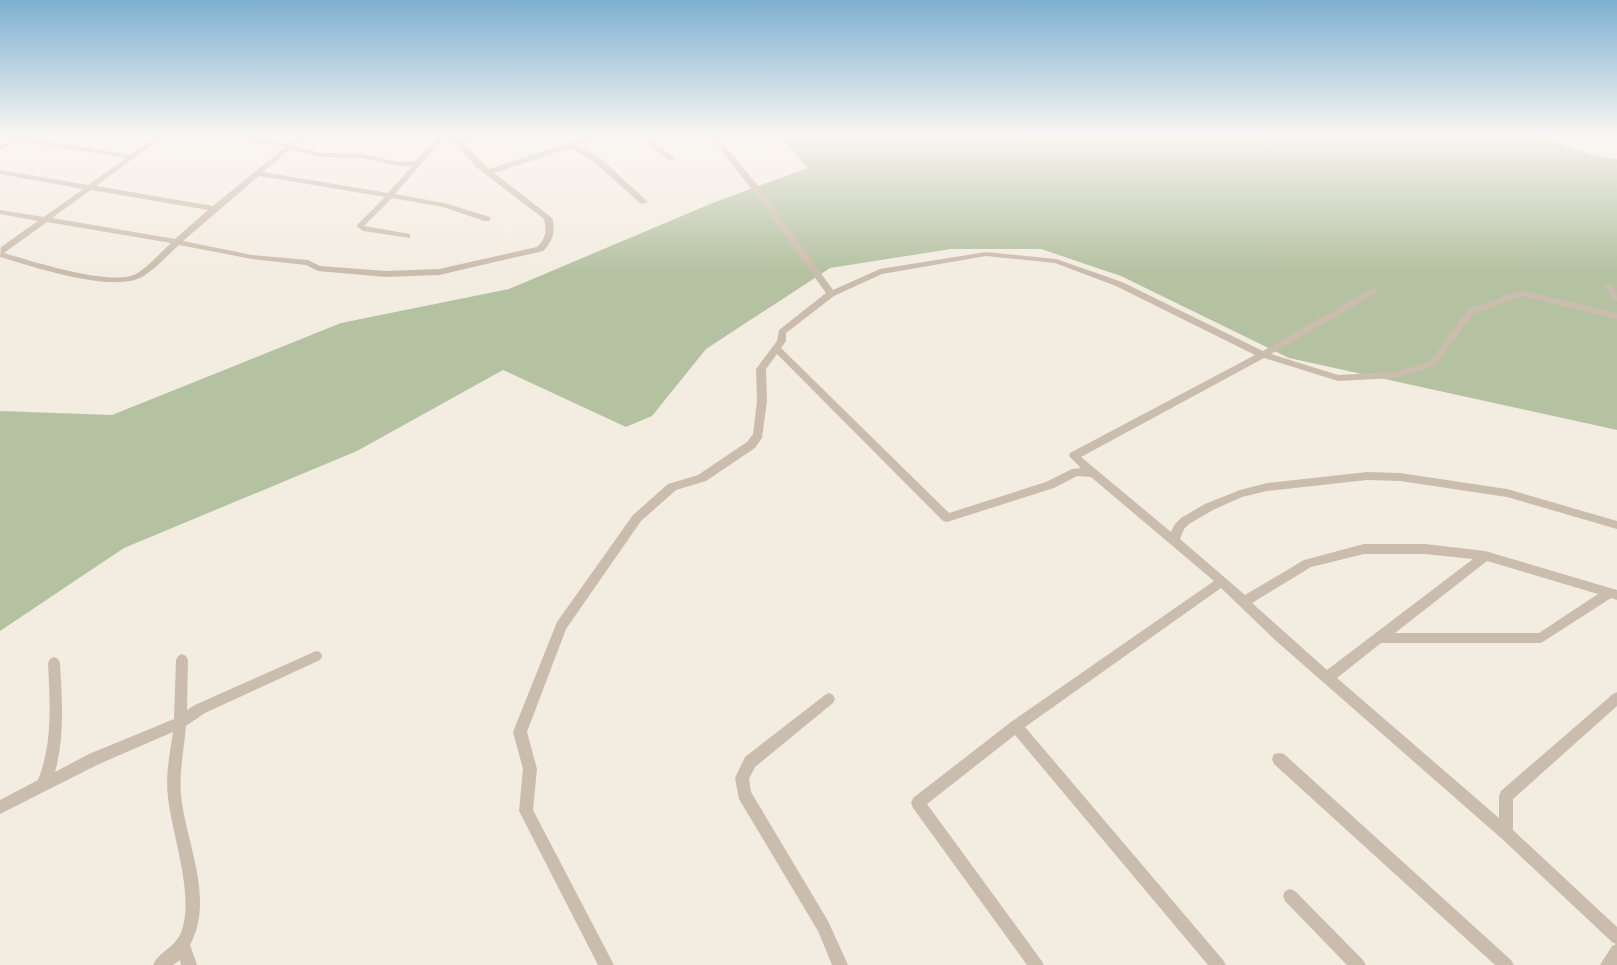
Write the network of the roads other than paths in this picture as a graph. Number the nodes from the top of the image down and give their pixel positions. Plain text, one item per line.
1 (49, 181) edge
2 (97, 181) edge
3 (247, 181) edge
4 (303, 181) edge
5 (403, 181) edge
6 (500, 181) edge
7 (621, 181) edge
8 (750, 181) edge
9 (87, 188) junction
10 (390, 196) junction
11 (644, 202) dead end
12 (214, 209) junction
13 (0, 212) edge
14 (487, 219) dead end
15 (46, 221) junction
16 (407, 236) dead end
17 (176, 242) junction
18 (1608, 287) dead end
19 (1374, 291) dead end
20 (831, 294) junction
21 (1617, 298) edge
22 (1617, 316) edge
23 (776, 348) junction
24 (1263, 356) junction
25 (1093, 473) junction
26 (1617, 525) edge
27 (1174, 540) junction
28 (1485, 556) junction
29 (1222, 581) junction
30 (1614, 593) edge
31 (1244, 602) junction
32 (1378, 638) junction
33 (316, 656) dead end
34 (182, 660) dead end
35 (54, 663) dead end
36 (1327, 678) junction
37 (1617, 698) edge
38 (829, 699) dead end
39 (180, 723) junction
40 (1016, 726) junction
41 (1279, 759) dead end
42 (43, 787) junction
43 (0, 807) edge
44 (1506, 833) junction
45 (1290, 896) dead end
46 (1617, 937) edge
47 (183, 947) junction
48 (1617, 951) edge
49 (161, 965) edge
50 (189, 965) edge
51 (606, 965) edge
52 (840, 965) edge
53 (1036, 965) edge
54 (1218, 965) edge
55 (1358, 965) edge
56 (1506, 965) edge
57 (1608, 965) edge

1 - 9 street
2 - 9 street
3 - 12 street
4 - 10 street
5 - 10 street
6 - 17 street
7 - 11 street
8 - 20 street
9 - 12 street
9 - 15 street
10 - 14 street
10 - 16 street
12 - 17 street
13 - 15 street
15 - 17 street
15 - 17 street
18 - 21 street
19 - 24 street
20 - 23 street
20 - 24 street
22 - 24 street
23 - 25 street
23 - 51 street
24 - 25 street
25 - 27 street
26 - 27 street
27 - 29 street
28 - 30 street
28 - 31 street
28 - 32 street
29 - 31 street
29 - 40 street
30 - 32 street
31 - 36 street
32 - 36 street
33 - 39 street
34 - 39 street
35 - 42 street
36 - 44 street
37 - 44 street
38 - 52 street
39 - 42 street
39 - 47 street
40 - 53 street
40 - 54 street
41 - 56 street
42 - 43 street
44 - 46 street
45 - 55 street
47 - 49 street
47 - 50 street
48 - 57 street

